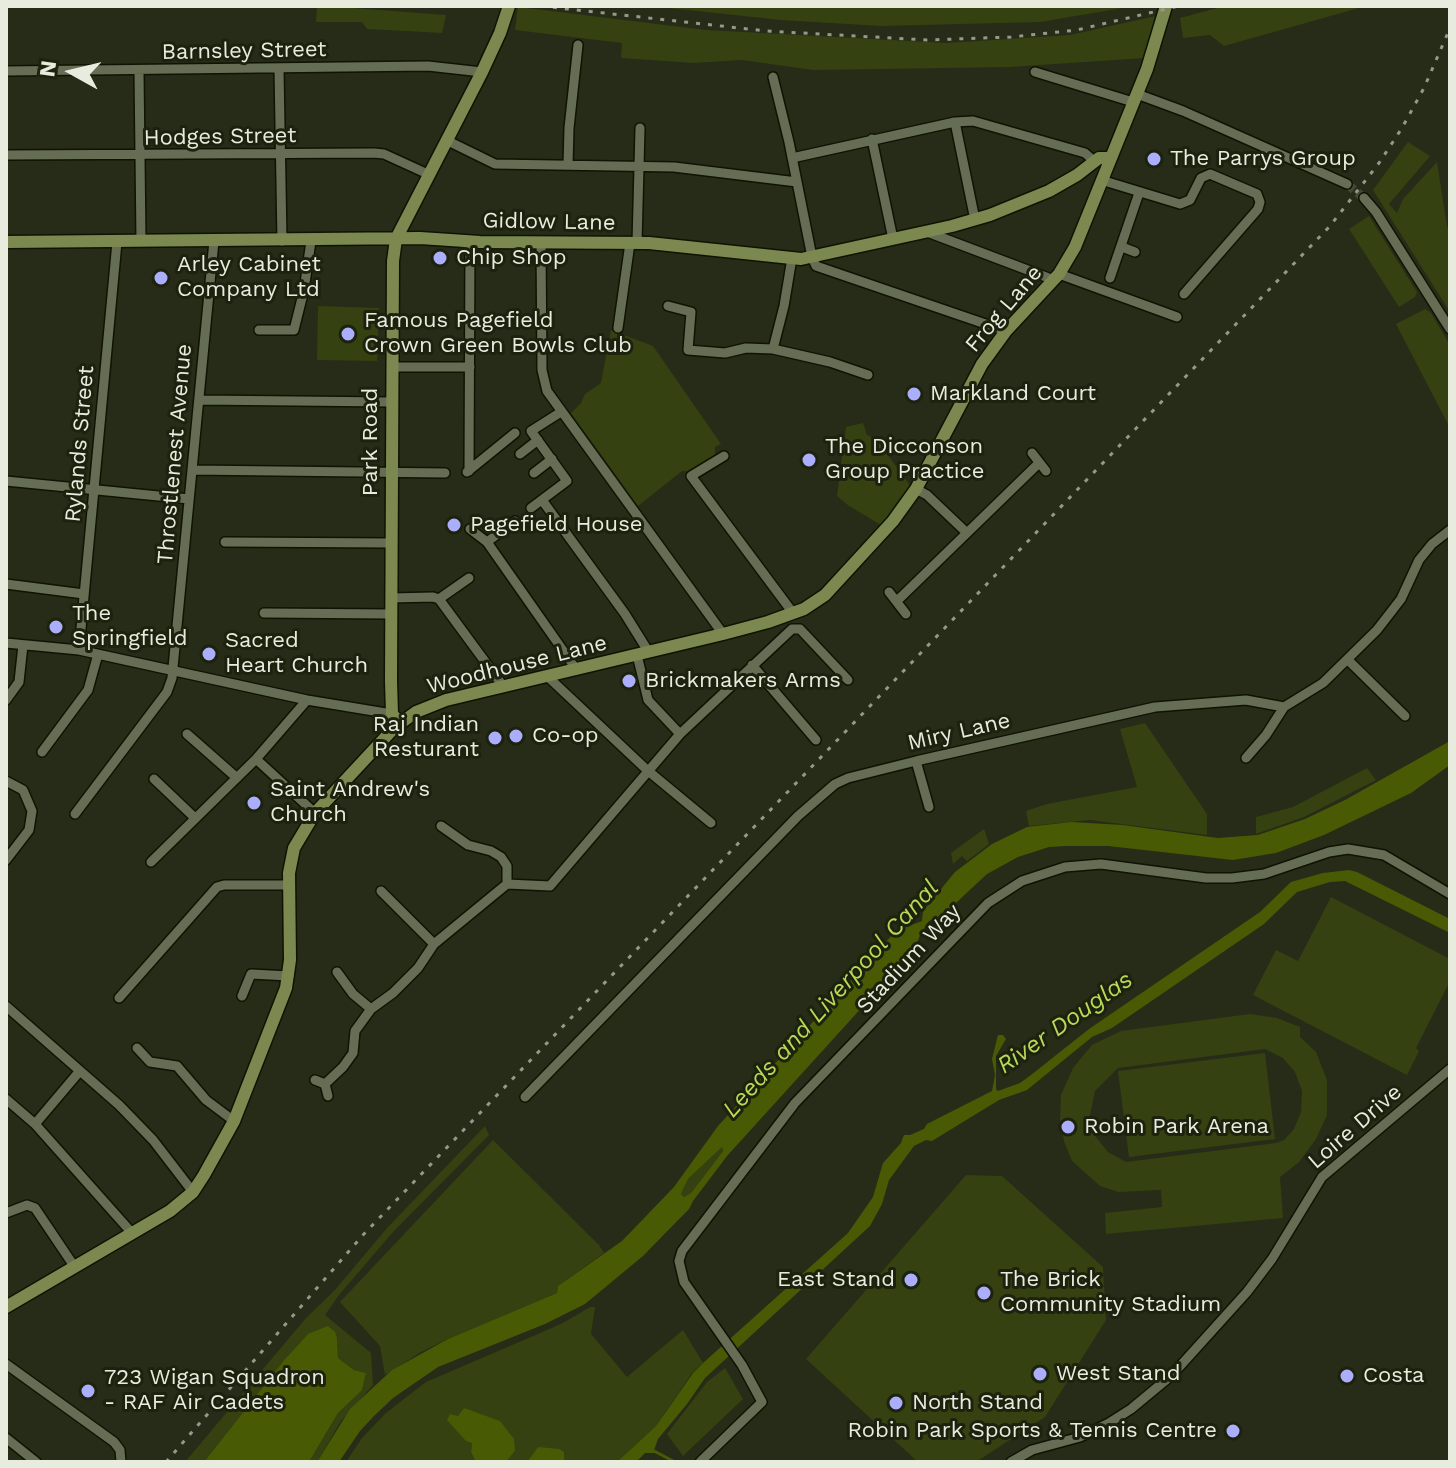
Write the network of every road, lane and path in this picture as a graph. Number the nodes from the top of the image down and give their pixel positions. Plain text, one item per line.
1 (509, 6) edge
2 (1166, 6) edge
3 (578, 45) dead end
4 (279, 69) junction
5 (6, 71) edge
6 (139, 71) junction
7 (482, 72) junction
8 (1035, 72) dead end
9 (773, 77) dead end
10 (1135, 98) junction
11 (955, 122) junction
12 (640, 128) dead end
13 (872, 139) junction
14 (448, 141) junction
15 (281, 153) junction
16 (6, 155) edge
17 (141, 156) junction
18 (792, 158) junction
19 (1110, 158) junction
20 (1094, 161) junction
21 (568, 165) junction
22 (639, 166) junction
23 (430, 175) junction
24 (1077, 175) junction
25 (1102, 177) junction
26 (797, 182) junction
27 (1347, 184) tunnel mouth
28 (1139, 193) junction
29 (1364, 198) tunnel mouth
30 (975, 220) junction
31 (926, 231) junction
32 (396, 239) junction
33 (893, 239) junction
34 (141, 241) junction
35 (214, 241) junction
36 (282, 241) junction
37 (311, 241) junction
38 (470, 241) junction
39 (6, 242) edge
40 (117, 242) junction
41 (541, 243) junction
42 (634, 243) junction
43 (1122, 247) junction
44 (1135, 252) dead end
45 (812, 257) junction
46 (792, 258) junction
47 (1184, 272) dead end
48 (1057, 277) junction
49 (1110, 278) dead end
50 (1194, 282) junction
51 (1184, 294) dead end
52 (668, 306) dead end
53 (1177, 317) dead end
54 (618, 328) dead end
55 (1450, 329) edge
56 (259, 330) dead end
57 (1006, 331) junction
58 (773, 349) junction
59 (392, 367) junction
60 (470, 367) junction
61 (868, 375) dead end
62 (199, 400) junction
63 (391, 402) junction
64 (561, 412) junction
65 (515, 433) dead end
66 (538, 440) junction
67 (1032, 453) dead end
68 (520, 454) dead end
69 (724, 456) dead end
70 (552, 459) junction
71 (192, 470) junction
72 (391, 473) junction
73 (445, 473) dead end
74 (534, 473) dead end
75 (6, 481) edge
76 (916, 489) junction
77 (94, 490) junction
78 (189, 499) junction
79 (542, 500) junction
80 (531, 508) dead end
81 (515, 521) dead end
82 (470, 529) dead end
83 (1450, 530) edge
84 (966, 532) junction
85 (225, 542) dead end
86 (487, 542) junction
87 (391, 543) junction
88 (469, 578) dead end
89 (6, 584) edge
90 (889, 592) dead end
91 (84, 594) junction
92 (391, 598) junction
93 (439, 599) junction
94 (898, 600) junction
95 (814, 604) joint
96 (264, 613) dead end
97 (793, 613) junction
98 (390, 614) junction
99 (906, 614) dead end
100 (723, 634) junction
101 (6, 643) edge
102 (23, 645) junction
103 (79, 650) junction
104 (642, 653) junction
105 (98, 654) junction
106 (1348, 660) junction
107 (752, 665) junction
108 (576, 669) junction
109 (173, 671) junction
110 (547, 676) junction
111 (848, 680) dead end
112 (503, 686) junction
113 (6, 700) edge
114 (307, 700) junction
115 (1284, 707) junction
116 (1405, 716) dead end
117 (396, 718) junction
118 (187, 734) dead end
119 (680, 734) junction
120 (816, 740) dead end
121 (42, 752) dead end
122 (1246, 758) dead end
123 (256, 759) junction
124 (916, 761) junction
125 (647, 770) junction
126 (237, 778) junction
127 (154, 779) dead end
128 (6, 781) edge
129 (929, 807) dead end
130 (315, 813) junction
131 (75, 814) dead end
132 (195, 818) junction
133 (711, 823) dead end
134 (441, 826) dead end
135 (6, 860) edge
136 (151, 862) dead end
137 (507, 884) junction
138 (289, 885) junction
139 (381, 891) dead end
140 (1450, 894) edge
141 (176, 934) junction
142 (186, 942) dead end
143 (434, 944) junction
144 (337, 972) dead end
145 (289, 976) junction
146 (242, 996) dead end
147 (119, 998) dead end
148 (6, 1006) edge
149 (371, 1009) junction
150 (137, 1048) dead end
151 (1450, 1069) edge
152 (79, 1072) junction
153 (328, 1096) dead end
154 (525, 1097) dead end
155 (6, 1099) edge
156 (234, 1121) junction
157 (35, 1124) junction
158 (193, 1192) junction
159 (6, 1213) edge
160 (132, 1233) junction
161 (74, 1266) junction
162 (6, 1307) edge
163 (6, 1364) edge
164 (6, 1438) edge
165 (36, 1462) edge
166 (121, 1462) edge
167 (700, 1462) edge
168 (1011, 1462) edge

1 - 7 street, Park Road
2 - 10 street, Frog Lane
3 - 21 street
4 - 6 street, Barnsley Street
4 - 7 street, Barnsley Street
4 - 15 street
5 - 6 street, Barnsley Street
6 - 17 street
7 - 14 street, Park Road
8 - 10 street
9 - 18 street
10 - 19 street, Frog Lane
10 - 27 street
11 - 13 street
11 - 20 street
11 - 30 street
12 - 22 street
13 - 18 street
13 - 33 street
14 - 21 street
14 - 23 street, Park Road
15 - 17 street, Hodges Street
15 - 23 street, Hodges Street
15 - 36 street
16 - 17 street, Hodges Street
17 - 34 street
18 - 26 street
19 - 20 street, Gidlow Lane
19 - 25 street, Frog Lane
20 - 24 street, Gidlow Lane
21 - 22 street
22 - 26 street
22 - 42 street
23 - 32 street, Park Road
24 - 25 street, Gidlow Lane
24 - 30 street, Gidlow Lane
25 - 28 street
25 - 48 street, Frog Lane
26 - 45 street
28 - 43 street
28 - 50 street
29 - 55 street
30 - 31 street, Gidlow Lane
31 - 33 street, Gidlow Lane
31 - 48 street
32 - 37 street, Gidlow Lane
32 - 38 street, Gidlow Lane
32 - 59 street, Park Road
33 - 45 street, Gidlow Lane
34 - 35 street, Gidlow Lane
34 - 40 street, Gidlow Lane
35 - 36 street, Gidlow Lane
35 - 62 street, Throstlenest Avenue
36 - 37 street, Gidlow Lane
37 - 56 street
38 - 41 street, Gidlow Lane
38 - 60 street
39 - 40 street, Gidlow Lane
40 - 77 street, Rylands Street
41 - 42 street, Gidlow Lane
41 - 64 street
42 - 46 street, Gidlow Lane
42 - 54 street
43 - 44 street
43 - 49 street
45 - 46 street, Gidlow Lane
45 - 57 street
46 - 58 street
47 - 50 street
48 - 53 street
48 - 57 street, Frog Lane
50 - 51 street
52 - 58 street
57 - 76 street, Frog Lane
58 - 61 street
59 - 60 street
59 - 63 street, Park Road
60 - 65 street
62 - 63 street
62 - 71 street, Throstlenest Avenue
63 - 72 street, Park Road
64 - 66 street
64 - 100 street
66 - 68 street
66 - 70 street
67 - 84 street
69 - 97 street
70 - 74 street
70 - 79 street
71 - 72 street
71 - 78 street, Throstlenest Avenue
72 - 73 street
72 - 87 street, Park Road
75 - 77 street
76 - 84 street
76 - 95 street, Frog Lane
77 - 78 street
77 - 91 street, Rylands Street
78 - 109 street, Throstlenest Avenue
79 - 80 street
79 - 104 street
81 - 86 street
82 - 86 street
83 - 106 street
84 - 94 street
85 - 87 street
86 - 108 street
87 - 92 street, Park Road
88 - 93 street
89 - 91 street
90 - 94 street
91 - 103 street, Rylands Street
92 - 93 street
92 - 98 street, Park Road
93 - 112 street
94 - 99 street
95 - 97 street, Woodhouse Lane
96 - 98 street
97 - 100 street, Woodhouse Lane
98 - 117 street, Park Road
100 - 104 street, Woodhouse Lane
101 - 102 street
102 - 103 street
102 - 113 street
103 - 105 street
104 - 108 street, Woodhouse Lane
104 - 119 street
105 - 109 street
105 - 121 street
106 - 115 street
106 - 116 street
107 - 111 street
107 - 119 street
107 - 120 street
108 - 110 street, Woodhouse Lane
109 - 114 street
109 - 131 street
110 - 112 street, Woodhouse Lane
110 - 125 street
112 - 117 street, Woodhouse Lane
114 - 117 street
114 - 123 street
115 - 122 street
115 - 124 street, Miry Lane
117 - 130 street, Woodhouse Lane
118 - 126 street
119 - 125 street
123 - 126 street
123 - 130 street
124 - 129 street
124 - 154 street, Miry Lane
125 - 133 street
125 - 137 street
126 - 132 street
127 - 132 street
128 - 135 street
130 - 138 street, Woodhouse Lane
132 - 136 street
134 - 137 street
137 - 143 street
138 - 141 street
138 - 145 street, Woodhouse Lane
139 - 143 street
140 - 167 street, Stadium Way
141 - 142 street
141 - 147 street
143 - 149 street
144 - 149 street
145 - 146 street
145 - 156 street, Woodhouse Lane
148 - 152 street
149 - 153 street
150 - 156 street
151 - 168 street, Loire Drive
152 - 157 street
152 - 158 street
155 - 157 street
156 - 158 street, Woodhouse Lane
157 - 160 street
158 - 160 street, Woodhouse Lane
159 - 161 street
160 - 161 street, Woodhouse Lane
161 - 162 street, Woodhouse Lane
163 - 166 street
164 - 165 street

